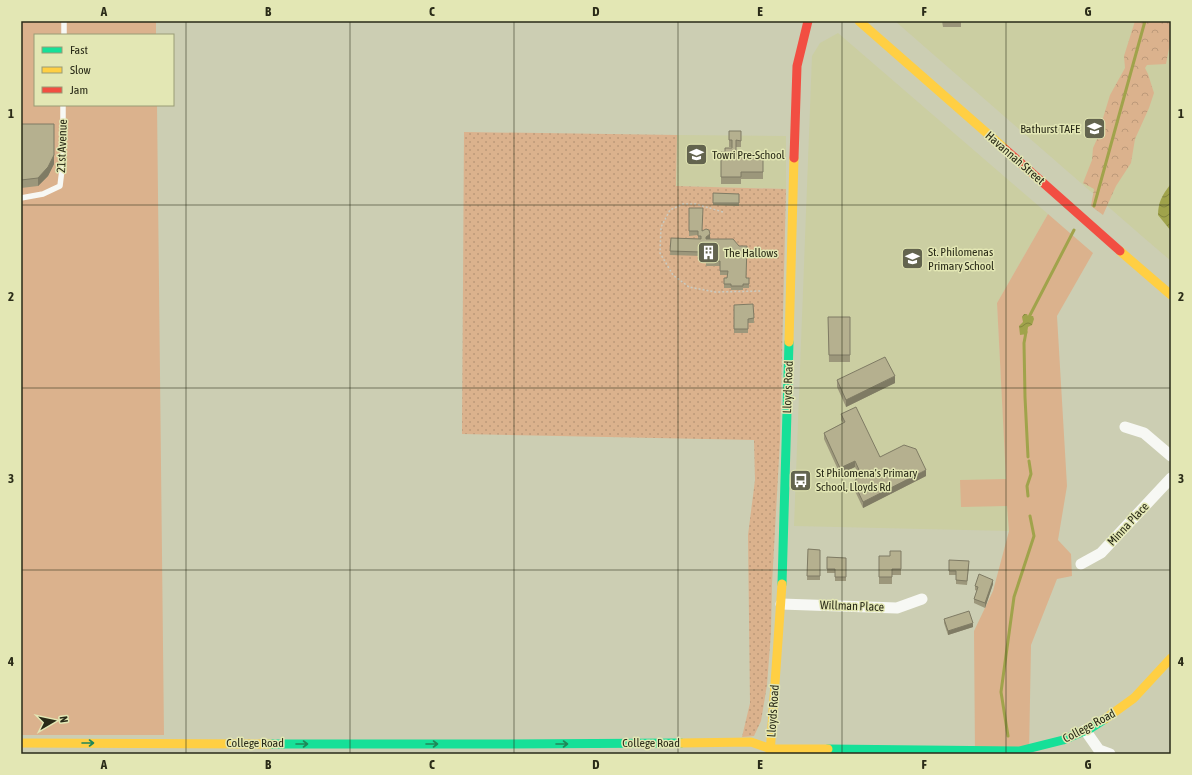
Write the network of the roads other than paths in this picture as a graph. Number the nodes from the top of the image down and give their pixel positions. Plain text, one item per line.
1 (64, 21) edge
2 (808, 21) edge
3 (859, 21) edge
4 (64, 34) edge
5 (63, 106) edge
6 (21, 198) edge
7 (1171, 295) edge
8 (1125, 426) dead end
9 (1171, 456) edge
10 (1171, 478) edge
11 (1081, 564) dead end
12 (922, 599) dead end
13 (781, 604) junction
14 (1171, 658) edge
15 (1085, 730) junction
16 (21, 743) edge
17 (147, 748) edge
18 (223, 749) edge
19 (767, 752) edge
20 (1110, 754) edge

1 - 4 lane
2 - 13 street, Lloyds Road
3 - 7 street, Havannah Street
5 - 6 lane, 21st Avenue
8 - 9 street
10 - 11 street, Minna Place
12 - 13 street, Willman Place
13 - 19 street, Lloyds Road
14 - 15 street, College Road
15 - 19 street, College Road
15 - 20 street
16 -> 17 street, College Road
17 - 18 street, College Road
18 -> 19 street, College Road

